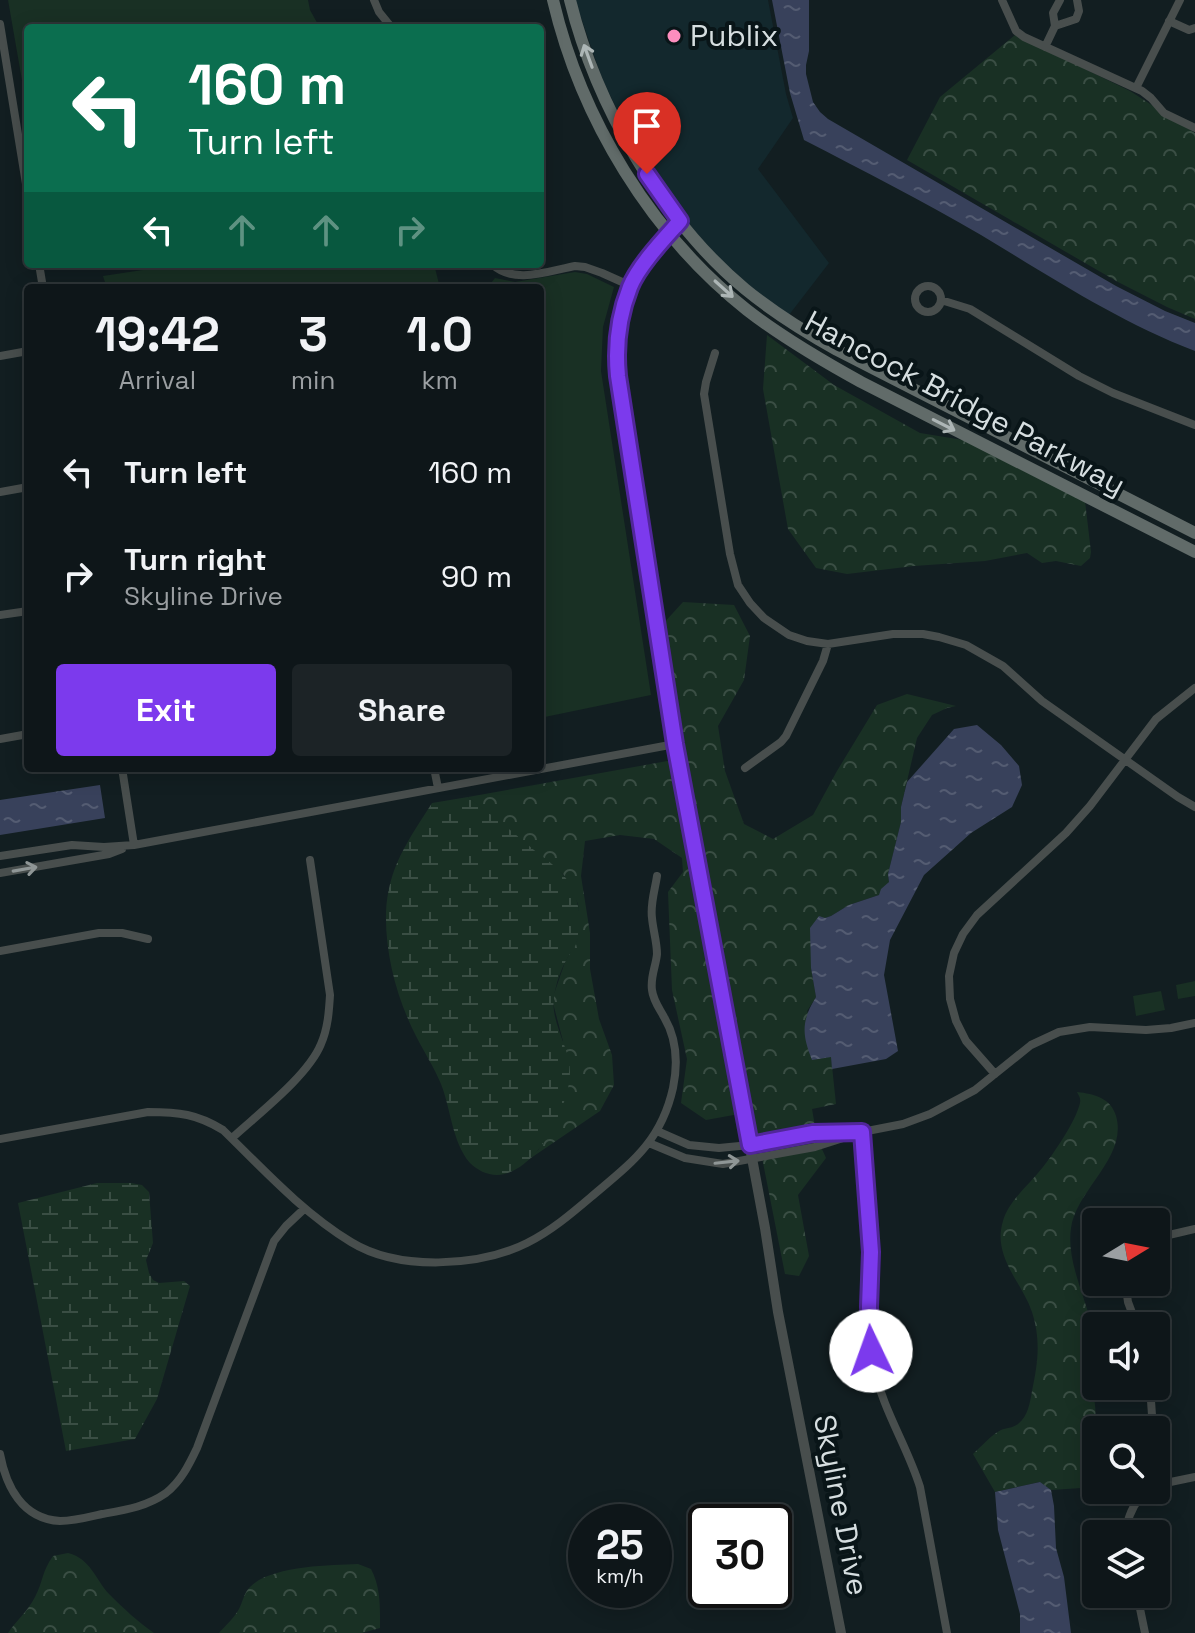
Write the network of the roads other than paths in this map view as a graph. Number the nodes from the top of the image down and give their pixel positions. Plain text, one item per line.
1 (374, 0) edge
2 (553, 0) edge
3 (570, 0) edge
4 (1002, 0) edge
5 (1060, 0) edge
6 (1077, 0) edge
7 (1180, 0) edge
8 (1169, 21) junction
9 (0, 24) edge
10 (389, 24) edge
11 (1055, 26) junction
12 (1195, 28) edge
13 (1045, 47) junction
14 (1136, 88) junction
15 (1195, 128) edge
16 (24, 171) edge
17 (680, 221) junction
18 (670, 233) junction
19 (496, 268) edge
20 (631, 286) junction
21 (941, 300) dead end
22 (24, 352) edge
23 (715, 353) dead end
24 (0, 356) edge
25 (1195, 425) edge
26 (24, 488) edge
27 (0, 492) edge
28 (1195, 533) edge
29 (1195, 552) edge
30 (24, 612) edge
31 (0, 615) edge
32 (828, 644) junction
33 (1195, 688) edge
34 (24, 735) edge
35 (0, 739) edge
36 (675, 744) junction
37 (1127, 759) junction
38 (544, 768) edge
39 (745, 768) dead end
40 (123, 772) edge
41 (435, 772) edge
42 (524, 772) edge
43 (438, 788) junction
44 (1195, 807) edge
45 (134, 845) junction
46 (0, 856) edge
47 (310, 860) dead end
48 (0, 873) edge
49 (657, 876) dead end
50 (148, 939) dead end
51 (0, 951) edge
52 (1195, 1023) edge
53 (995, 1074) junction
54 (657, 1131) junction
55 (862, 1132) junction
56 (232, 1138) junction
57 (0, 1139) edge
58 (649, 1143) junction
59 (750, 1145) junction
60 (697, 1146) junction
61 (752, 1158) junction
62 (694, 1160) junction
63 (304, 1209) junction
64 (1195, 1229) edge
65 (1170, 1235) edge
66 (0, 1454) edge
67 (1195, 1477) edge
68 (1170, 1482) edge
69 (1140, 1608) edge
70 (841, 1633) edge
71 (947, 1633) edge
72 (1145, 1633) edge

1 - 10 street
2 - 18 main road, Hancock Bridge Parkway
17 -> 3 main road, Hancock Bridge Parkway
4 - 13 street
5 - 11 street
6 - 11 street
7 - 8 street
8 - 12 street
8 - 14 street
9 - 16 street
11 - 13 street
13 - 14 street
14 - 15 street
17 - 18 street, Skyline Drive
17 - 28 main road, Hancock Bridge Parkway
18 - 20 street, Skyline Drive
18 -> 29 main road, Hancock Bridge Parkway
19 - 20 street
20 - 36 street, Skyline Drive
21 - 25 street
22 - 24 street
23 - 32 street
26 - 27 street
30 - 31 street
32 - 37 street
32 - 39 street
33 - 37 street
34 - 35 street
36 - 38 street
36 - 59 street, Skyline Drive
37 - 44 street
37 - 53 street
40 - 45 street
41 - 43 street
42 - 43 street
43 - 45 street
45 - 46 street
48 -> 45 street
47 - 56 street
49 - 54 street
50 - 51 street
52 - 53 street
53 - 55 street
54 - 58 street
54 - 60 street
55 - 59 street
55 - 61 street
55 - 71 street
56 - 57 street
56 - 63 street
58 - 62 street
58 - 63 street
59 - 60 street
59 - 61 street, Skyline Drive
60 - 62 street
62 -> 61 street
61 - 70 street, Skyline Drive
63 - 66 street
64 - 65 street
67 - 68 street
69 - 72 street

